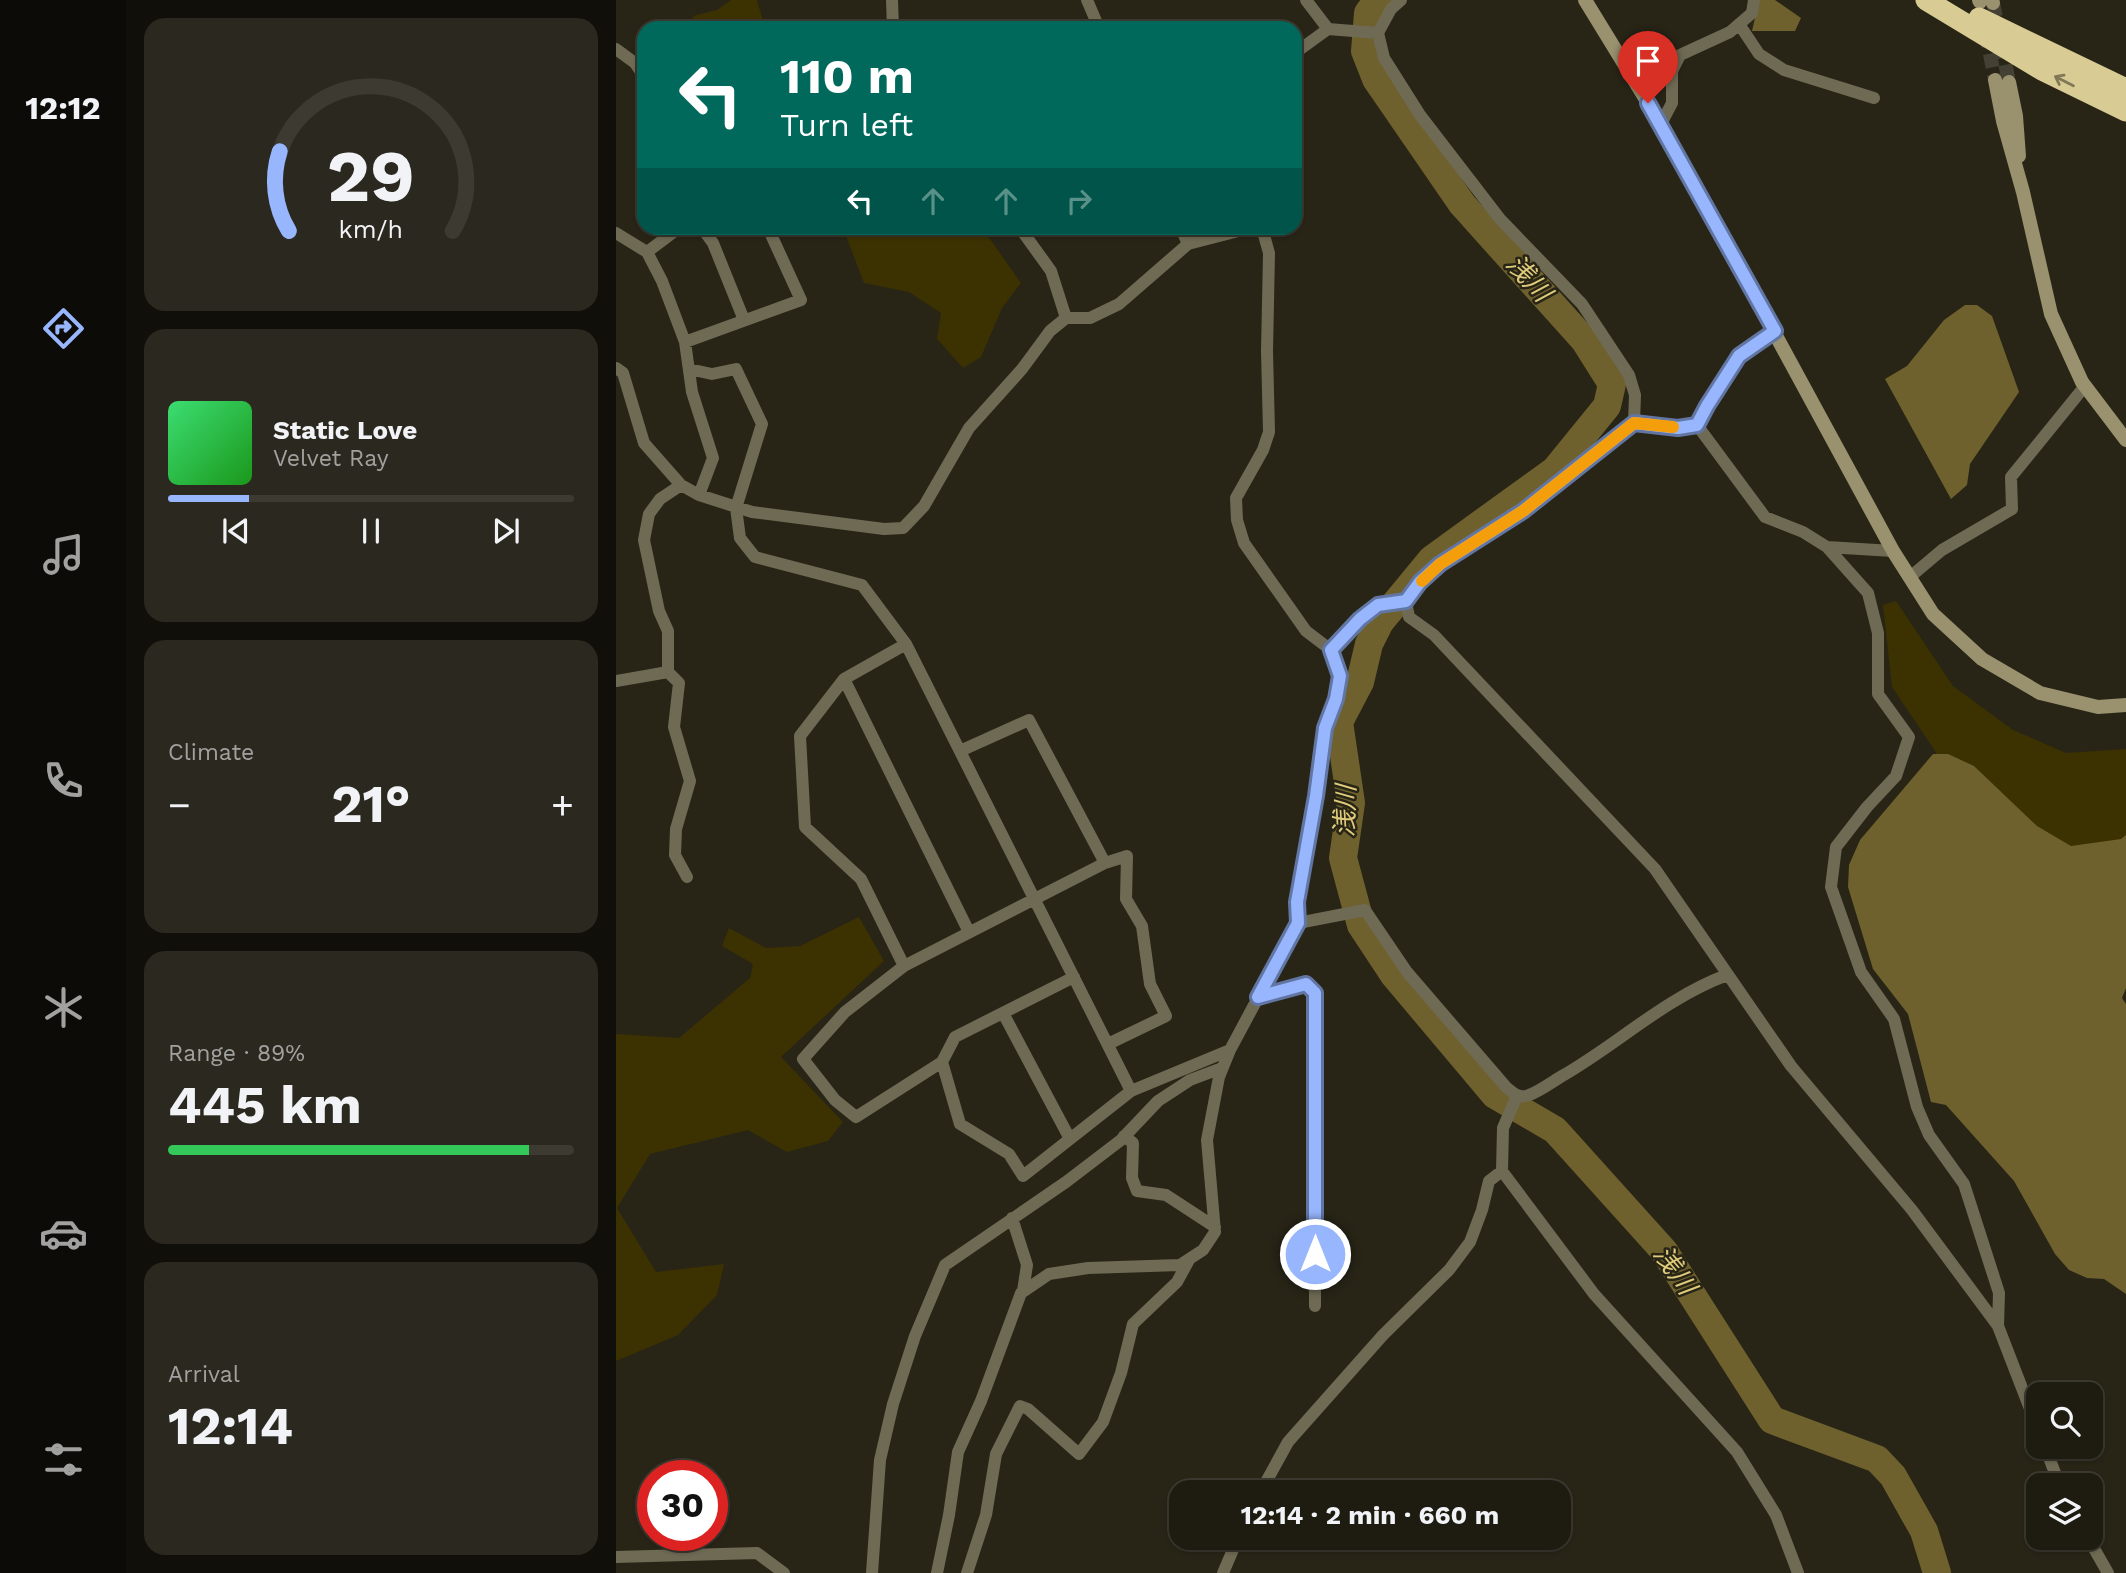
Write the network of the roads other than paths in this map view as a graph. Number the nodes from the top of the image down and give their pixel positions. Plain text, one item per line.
1 (892, 0) edge
2 (1087, 0) edge
3 (1306, 0) edge
4 (1401, 0) edge
5 (1586, 0) edge
6 (1754, 0) edge
7 (1926, 0) edge
8 (1943, 0) edge
9 (893, 21) edge
10 (1096, 21) edge
11 (1739, 24) junction
12 (1328, 29) junction
13 (1378, 33) junction
14 (1302, 48) edge
15 (616, 49) edge
16 (637, 66) edge
17 (2002, 81) tunnel mouth
18 (2126, 89) edge
19 (1874, 98) dead end
20 (2126, 111) edge
21 (1661, 124) junction
22 (616, 233) edge
23 (670, 235) edge
24 (707, 235) edge
25 (771, 235) edge
26 (1025, 235) edge
27 (1184, 235) edge
28 (1223, 235) edge
29 (1264, 235) edge
30 (1188, 244) junction
31 (647, 252) junction
32 (1066, 318) junction
33 (744, 320) junction
34 (1775, 331) junction
35 (685, 342) junction
36 (616, 368) edge
37 (689, 369) junction
38 (2085, 386) junction
39 (1634, 423) junction
40 (1697, 425) junction
41 (2126, 440) edge
42 (681, 485) junction
43 (699, 495) junction
44 (736, 508) junction
45 (1827, 547) junction
46 (1893, 551) junction
47 (1910, 577) junction
48 (1406, 601) junction
49 (906, 644) junction
50 (1331, 650) junction
51 (668, 672) junction
52 (844, 679) junction
53 (616, 681) edge
54 (2126, 705) edge
55 (960, 751) junction
56 (1105, 863) junction
57 (687, 877) dead end
58 (1034, 898) junction
59 (1298, 923) junction
60 (969, 932) junction
61 (904, 966) junction
62 (1727, 975) junction
63 (1074, 977) junction
64 (1258, 997) junction
65 (1003, 1013) junction
66 (1108, 1044) junction
67 (1230, 1050) junction
68 (942, 1062) junction
69 (1222, 1068) junction
70 (1131, 1091) junction
71 (1517, 1096) junction
72 (1124, 1136) junction
73 (1070, 1139) junction
74 (1502, 1171) junction
75 (1012, 1218) junction
76 (1215, 1227) junction
77 (1189, 1259) junction
78 (1023, 1291) junction
79 (1315, 1306) dead end
80 (1998, 1326) junction
81 (2026, 1398) edge
82 (1267, 1480) edge
83 (1233, 1550) edge
84 (2095, 1550) edge
85 (616, 1557) edge
86 (784, 1573) edge
87 (872, 1573) edge
88 (937, 1573) edge
89 (967, 1573) edge
90 (1223, 1573) edge
91 (1798, 1573) edge
92 (2108, 1573) edge

1 - 9 street
2 - 10 street
3 - 12 street
4 - 13 street
5 - 21 street
6 - 11 street
20 -> 7 highway
8 - 18 highway
11 - 19 street
11 - 21 street
12 - 13 street
12 - 14 street
13 - 39 street
15 - 16 street
17 - 38 street
21 - 34 street
22 - 31 street
23 - 31 street
24 - 33 street
25 - 33 street
26 - 32 street
27 - 30 street
28 - 30 street
29 - 50 street
30 - 32 street
31 - 35 street
32 - 44 street
33 - 35 street
34 - 40 street
34 - 46 street
35 - 37 street
36 - 42 street
37 - 43 street
37 - 44 street
38 - 41 street
38 - 47 street
39 - 40 street
39 - 48 street
40 - 45 street
42 - 43 street
42 - 51 street
43 - 44 street
44 - 49 street
45 - 46 street
45 - 80 street
46 - 47 street
47 - 54 street
48 - 50 street
48 - 62 street
49 - 52 street
49 - 55 street
50 - 59 street
51 - 53 street
51 - 57 street
52 - 60 street
52 - 61 street
55 - 56 street
55 - 58 street
56 - 58 street
56 - 66 street
58 - 60 street
58 - 63 street
59 - 64 street
59 - 71 street
60 - 61 street
61 - 68 street
62 - 71 street
62 - 80 street
63 - 65 street
63 - 66 street
64 - 67 street
64 - 79 street
65 - 68 street
65 - 73 street
66 - 70 street
67 - 69 street
67 - 70 street
68 - 73 street
69 - 72 street
69 - 76 street
70 - 73 street
71 - 74 street
72 - 75 street
72 - 76 street
74 - 82 street
74 - 91 street
75 - 78 street
75 - 87 street
76 - 77 street
77 - 78 street
77 - 89 street
78 - 88 street
80 - 81 street
83 - 90 street
84 - 92 street
85 - 86 street

